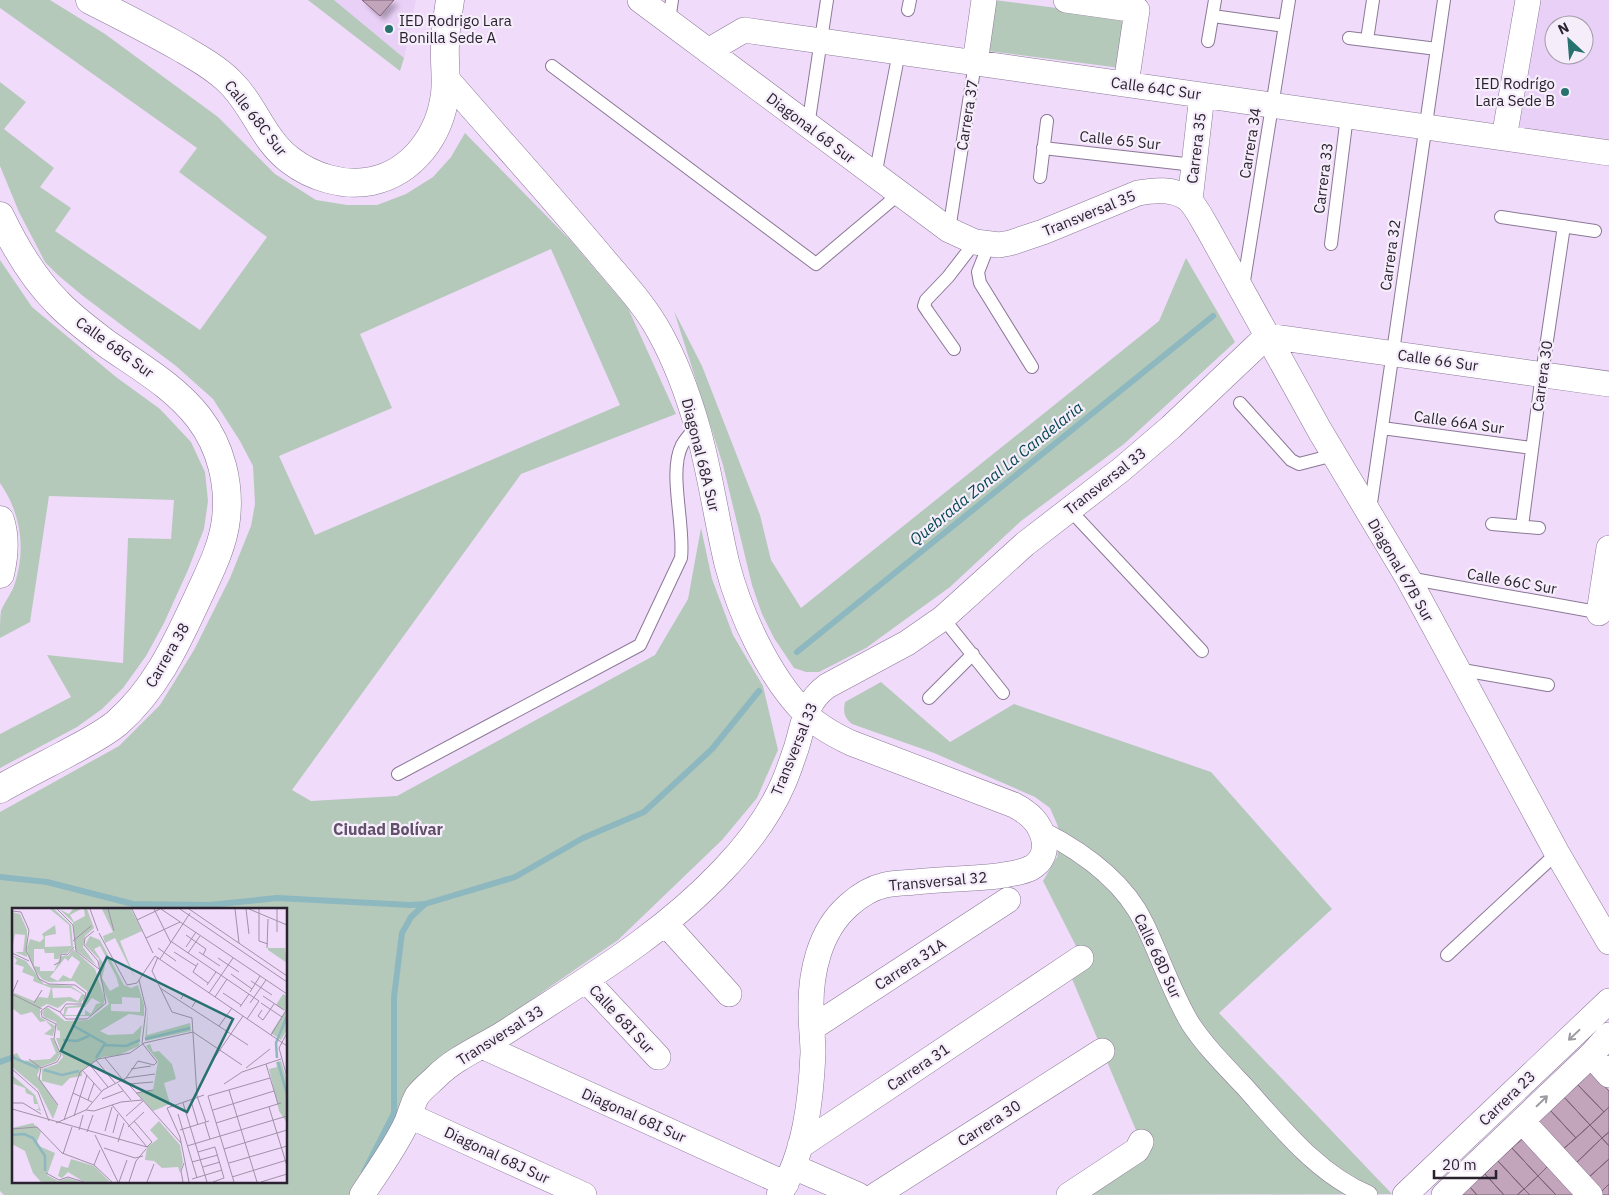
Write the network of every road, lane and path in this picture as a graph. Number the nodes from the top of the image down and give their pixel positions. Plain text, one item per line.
1 (90, 0) edge
2 (450, 0) edge
3 (640, 0) edge
4 (827, 0) edge
5 (984, 0) edge
6 (1066, 0) edge
7 (1215, 0) edge
8 (1289, 0) edge
9 (1373, 0) edge
10 (1444, 0) edge
11 (1528, 0) edge
12 (1138, 5) edge
13 (670, 11) edge
14 (1213, 16) junction
15 (1285, 26) junction
16 (1349, 38) dead end
17 (1208, 40) dead end
18 (1368, 40) junction
19 (821, 41) junction
20 (1437, 49) junction
21 (708, 51) junction
22 (899, 52) junction
23 (975, 63) junction
24 (552, 66) dead end
25 (446, 78) junction
26 (1126, 84) junction
27 (1202, 95) junction
28 (1273, 105) junction
29 (1347, 116) junction
30 (1047, 121) dead end
31 (808, 126) junction
32 (1425, 127) junction
33 (1504, 138) junction
34 (1043, 148) junction
35 (1609, 153) edge
36 (1194, 165) junction
37 (875, 176) junction
38 (1040, 177) dead end
39 (899, 194) junction
40 (1190, 200) junction
41 (0, 216) edge
42 (1501, 217) dead end
43 (1564, 226) junction
44 (949, 230) junction
45 (1595, 231) dead end
46 (982, 243) junction
47 (1331, 244) dead end
48 (1242, 292) junction
49 (1266, 336) junction
50 (954, 349) dead end
51 (1392, 354) junction
52 (1032, 367) dead end
53 (1542, 374) junction
54 (1609, 384) edge
55 (1240, 403) dead end
56 (697, 426) junction
57 (1382, 428) junction
58 (1532, 448) junction
59 (1334, 455) junction
60 (226, 478) joint
61 (1069, 509) junction
62 (1369, 514) junction
63 (0, 520) edge
64 (1492, 524) dead end
65 (1522, 526) junction
66 (1539, 528) dead end
67 (1609, 554) edge
68 (0, 574) edge
69 (1408, 578) junction
70 (1604, 614) edge
71 (943, 618) junction
72 (1202, 651) dead end
73 (973, 654) junction
74 (1456, 668) junction
75 (1548, 685) dead end
76 (1002, 692) dead end
77 (929, 698) dead end
78 (805, 714) junction
79 (398, 774) dead end
80 (0, 789) edge
81 (1042, 831) junction
82 (1557, 853) junction
83 (1008, 900) dead end
84 (665, 923) junction
85 (1609, 942) edge
86 (1447, 955) dead end
87 (1081, 958) dead end
88 (586, 980) junction
89 (729, 994) dead end
90 (1609, 1000) edge
91 (812, 1028) junction
92 (1609, 1036) edge
93 (482, 1046) junction
94 (1102, 1050) dead end
95 (1591, 1055) junction
96 (658, 1057) dead end
97 (1609, 1075) edge
98 (410, 1116) junction
99 (1522, 1121) junction
100 (1141, 1142) dead end
101 (790, 1173) edge
102 (363, 1195) edge
103 (584, 1195) edge
104 (858, 1195) edge
105 (876, 1195) edge
106 (1069, 1195) edge
107 (1368, 1195) edge
108 (1405, 1195) edge
109 (1444, 1195) edge
110 (1590, 1195) edge

1 - 25 street, Calle 68C Sur
2 - 25 street
3 - 13 street, Diagonal 68 Sur
4 - 19 lane
5 - 23 street, Carrera 37
6 - 12 street
7 - 14 lane
8 - 15 lane, Carrera 34
9 - 18 lane
10 - 20 lane, Carrera 32
11 - 33 street
12 - 26 street
13 - 21 street, Diagonal 68 Sur
14 - 15 lane
14 - 17 lane
15 - 28 lane, Carrera 34
16 - 18 lane
18 - 20 lane
19 - 21 street, Calle 64C Sur
19 - 22 street, Calle 64C Sur
19 - 31 lane
20 - 32 lane, Carrera 32
21 - 31 street, Diagonal 68 Sur
22 - 23 street, Calle 64C Sur
22 - 37 lane
23 - 26 street, Calle 64C Sur
23 - 44 lane, Carrera 37
24 - 39 lane
25 - 56 street, Diagonal 68A Sur
26 - 27 street, Calle 64C Sur
27 - 28 street, Calle 64C Sur
27 - 36 street, Carrera 35
28 - 29 street, Calle 64C Sur
28 - 48 lane, Carrera 34
29 - 32 street, Calle 64C Sur
29 - 47 lane, Carrera 33
30 - 34 lane
31 - 37 street, Diagonal 68 Sur
32 - 33 street, Calle 64C Sur
32 - 51 lane, Carrera 32
33 - 35 street, Calle 64C Sur
34 - 36 lane, Calle 65 Sur
34 - 38 lane
36 - 40 street, Carrera 35
37 - 39 street, Diagonal 68 Sur
39 - 44 street, Diagonal 68 Sur
40 - 46 street, Transversal 35
40 - 48 street, Diagonal 67B Sur
41 - 60 street, Calle 68G Sur
42 - 43 lane
43 - 45 lane
43 - 53 lane, Carrera 30
44 - 46 street, Diagonal 68 Sur
46 - 50 lane
46 - 52 lane
48 - 49 street, Diagonal 67B Sur
49 - 51 street, Calle 66 Sur
49 - 59 street, Diagonal 67B Sur
49 - 61 street, Transversal 33
51 - 53 street, Calle 66 Sur
51 - 57 lane, Carrera 32
53 - 54 street, Calle 66 Sur
53 - 58 lane, Carrera 30
55 - 59 lane
56 - 78 street, Diagonal 68A Sur
56 - 79 lane
57 - 58 lane, Calle 66A Sur
57 - 62 lane, Carrera 32
58 - 65 lane, Carrera 30
59 - 62 street, Diagonal 67B Sur
60 - 80 street, Carrera 38
61 - 71 street, Transversal 33
61 - 72 lane
62 - 69 street, Diagonal 67B Sur
63 - 68 street
64 - 65 lane
65 - 66 lane
67 - 70 street
69 - 70 lane, Calle 66C Sur
69 - 74 street, Diagonal 67B Sur
71 - 73 lane
71 - 78 street, Transversal 33
73 - 76 lane
73 - 77 lane
74 - 75 lane
74 - 82 street, Diagonal 67B Sur
78 - 81 street, Calle 68D Sur
78 - 84 street, Transversal 33
81 - 91 street, Transversal 32
81 - 107 street, Calle 68D Sur
82 - 85 street, Diagonal 67B Sur
82 - 86 lane
83 - 91 street, Carrera 31A
84 - 88 street, Transversal 33
84 - 89 street
87 - 101 street, Carrera 31
88 - 93 street, Transversal 33
88 - 96 street, Calle 68I Sur
90 -> 108 street, Carrera 23
91 - 101 street, Transversal 32
92 - 95 street, Carrera 23
93 - 98 street, Transversal 33
93 - 101 street, Diagonal 68I Sur
94 - 105 street, Carrera 30
95 - 97 street
99 -> 95 street, Carrera 23
98 - 102 street, Transversal 33
98 - 103 street, Diagonal 68J Sur
99 - 109 street, Carrera 23
99 - 110 street
100 - 106 street
101 - 104 street, Diagonal 68I Sur

